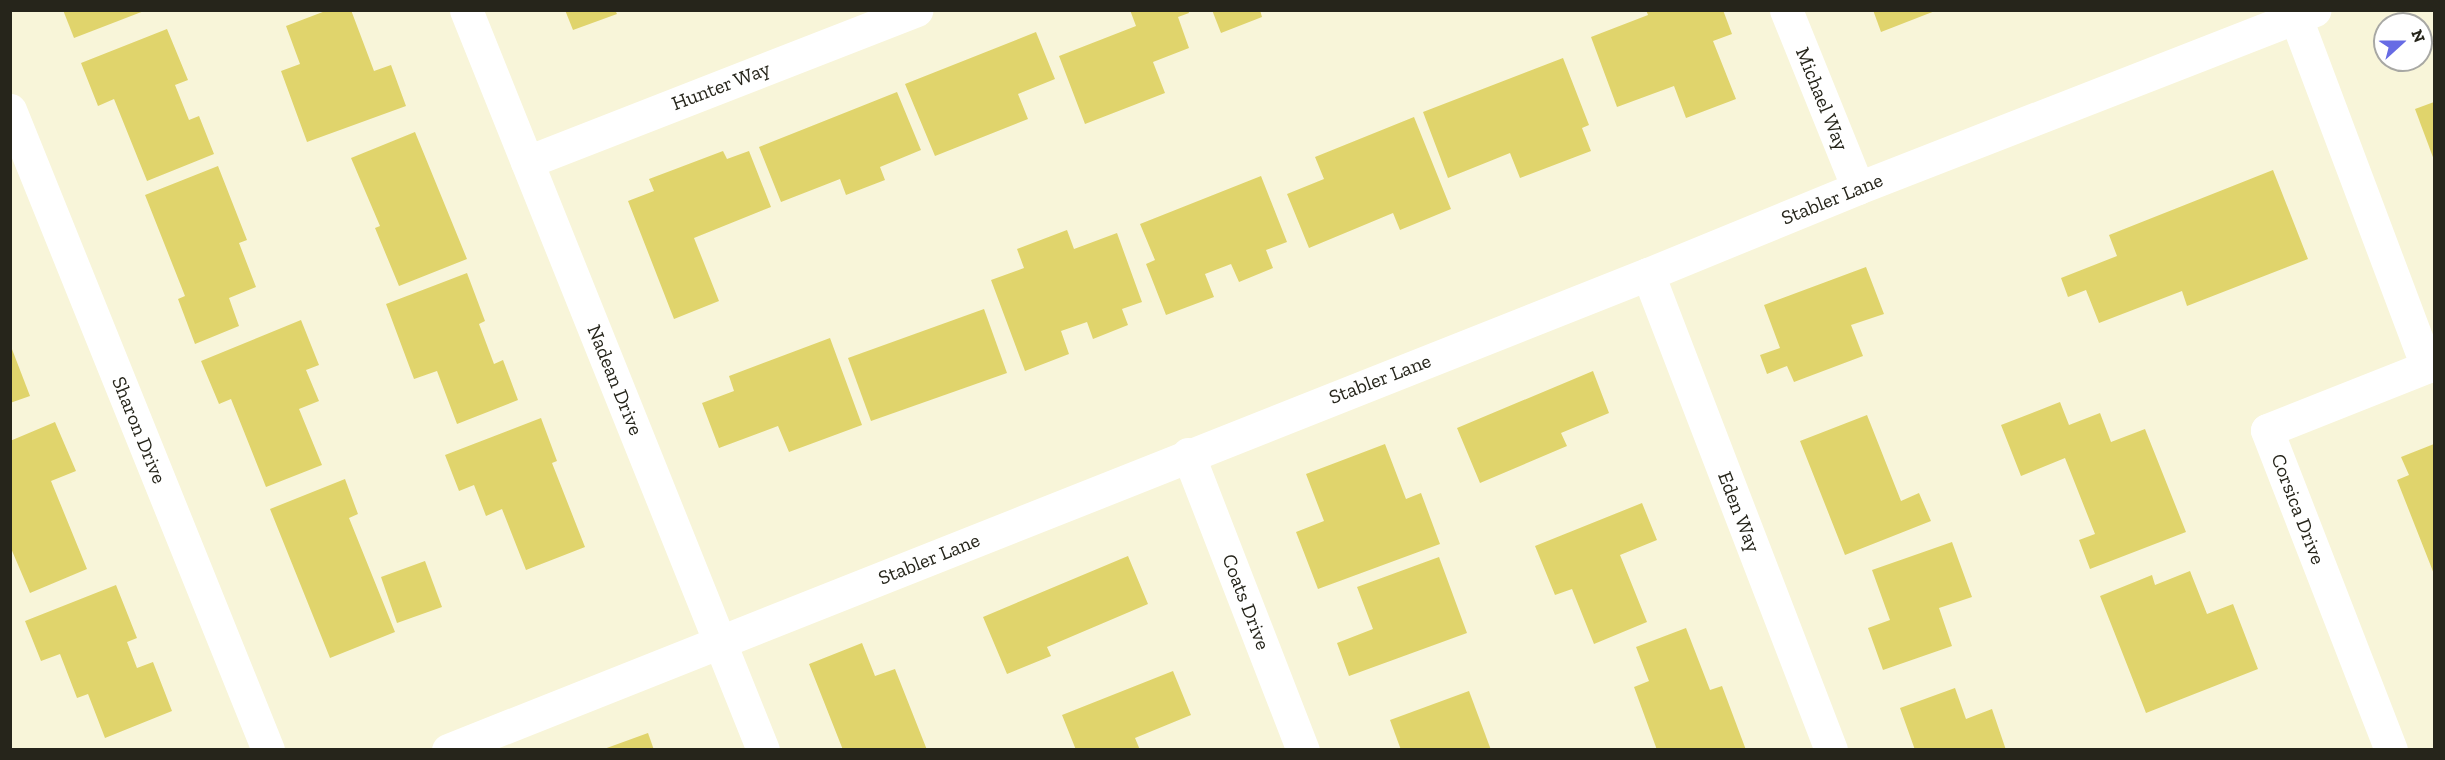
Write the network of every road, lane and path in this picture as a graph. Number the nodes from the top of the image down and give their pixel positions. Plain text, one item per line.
1 (466, 10) edge
2 (915, 10) edge
3 (1786, 10) edge
4 (2301, 13) edge
5 (10, 110) edge
6 (527, 162) junction
7 (1858, 188) junction
8 (1648, 274) junction
9 (2431, 366) edge
10 (1188, 454) junction
11 (722, 643) junction
12 (268, 750) edge
13 (448, 750) edge
14 (763, 750) edge
15 (1304, 750) edge
16 (1831, 750) edge
17 (2391, 750) edge

1 - 6 street, Nadean Drive
2 - 6 street, Hunter Way
3 - 7 street, Michael Way
4 - 7 street, Stabler Lane
4 - 9 street, Corsica Drive
5 - 12 street, Sharon Drive
6 - 11 street, Nadean Drive
7 - 8 street, Stabler Lane
8 - 10 street, Stabler Lane
8 - 16 street, Eden Way
9 - 17 street, Corsica Drive
10 - 11 street, Stabler Lane
10 - 15 street, Coats Drive
11 - 13 street, Stabler Lane
11 - 14 street, Nadean Drive

